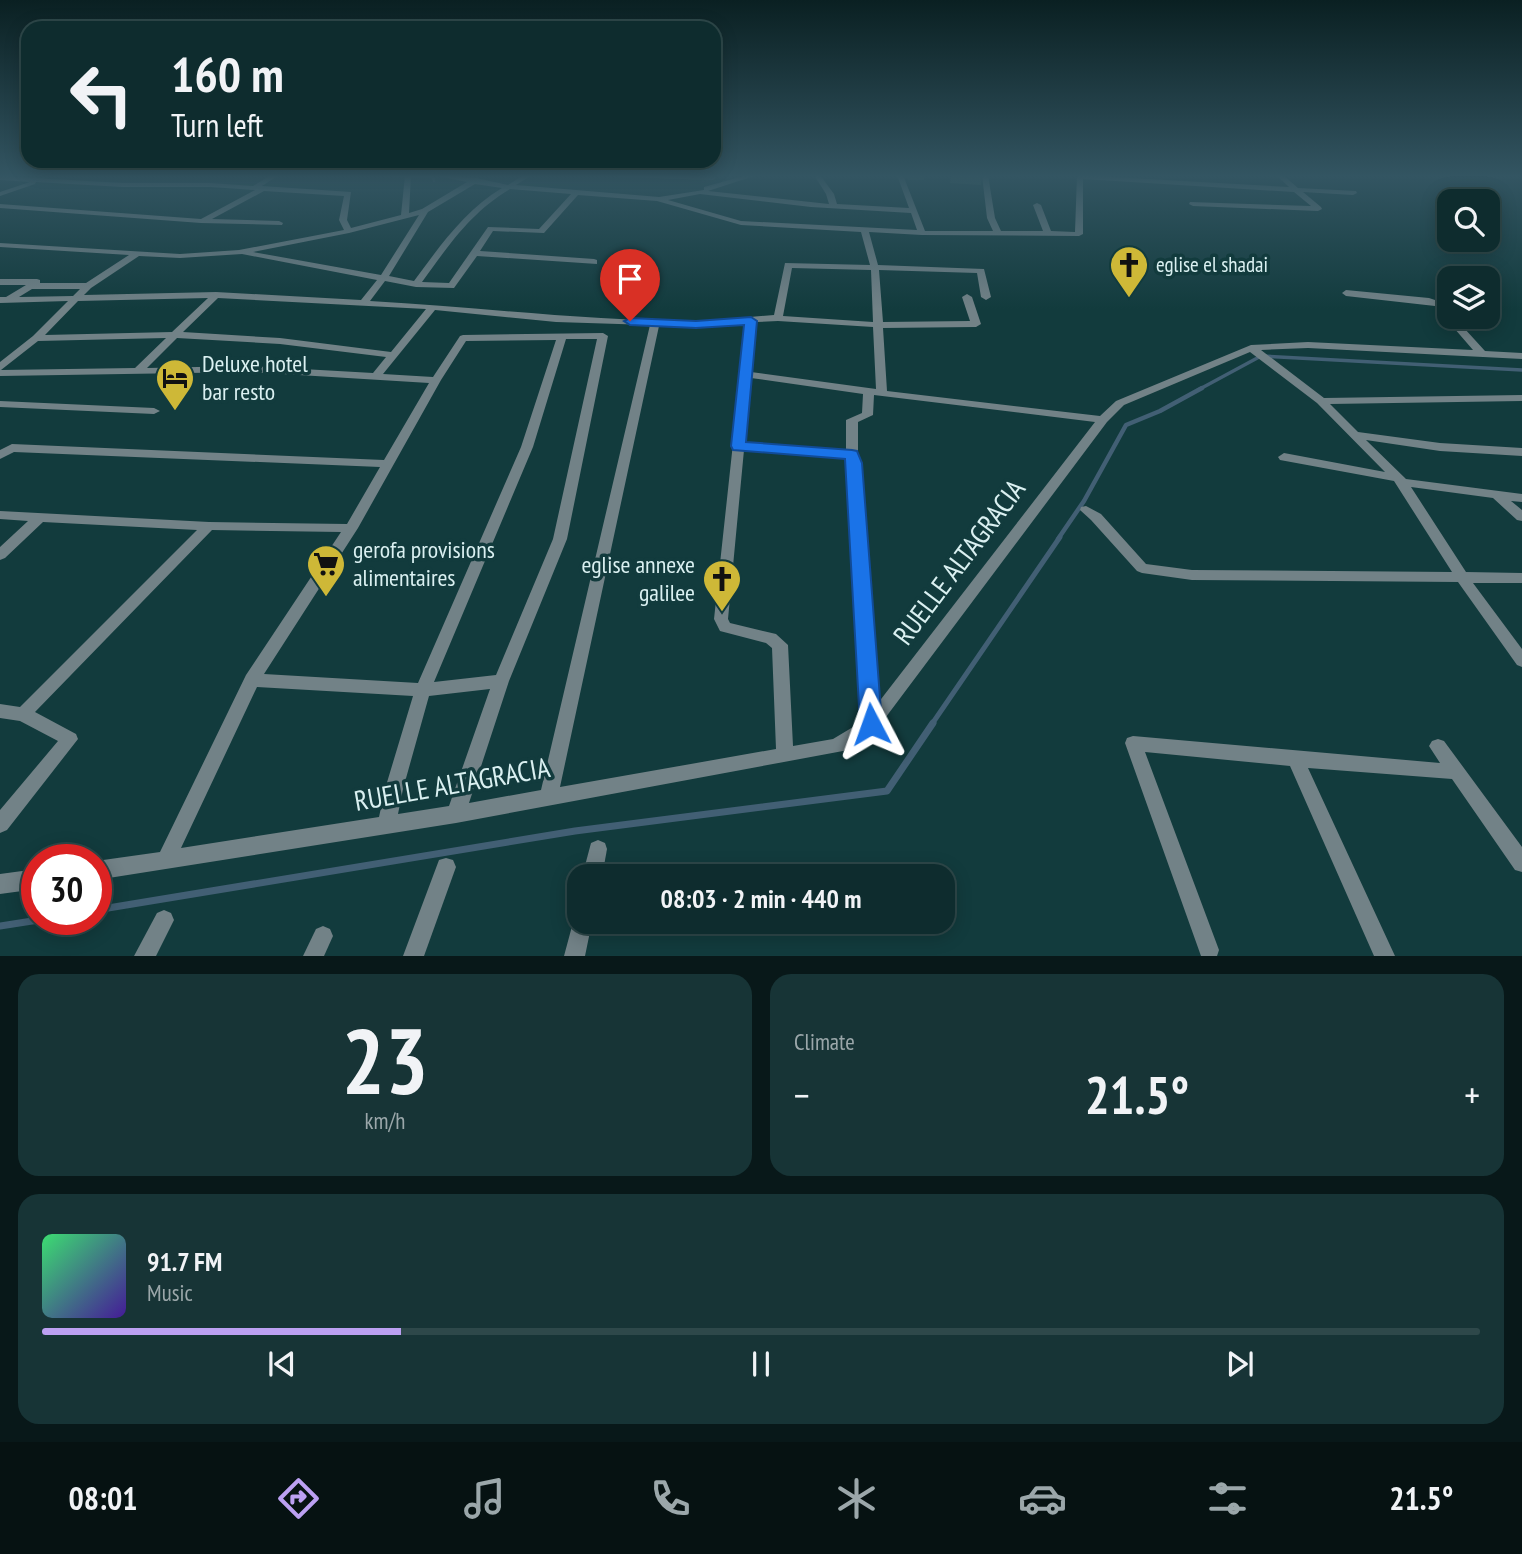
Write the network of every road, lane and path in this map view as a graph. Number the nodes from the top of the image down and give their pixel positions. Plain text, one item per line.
1 (184, 220) edge
2 (343, 220) edge
3 (391, 220) edge
4 (420, 220) edge
5 (466, 220) edge
6 (551, 220) edge
7 (729, 220) edge
8 (918, 220) edge
9 (992, 220) edge
10 (1043, 220) edge
11 (1079, 220) edge
12 (201, 221) joint
13 (279, 223) dead end
14 (864, 229) junction
15 (349, 230) junction
16 (922, 233) junction
17 (998, 233) junction
18 (1048, 234) junction
19 (0, 244) edge
20 (239, 252) junction
21 (138, 253) junction
22 (476, 253) junction
23 (594, 262) dead end
24 (876, 270) junction
25 (384, 277) junction
26 (0, 282) edge
27 (416, 284) junction
28 (30, 286) junction
29 (88, 286) junction
30 (1346, 293) dead end
31 (216, 295) junction
32 (967, 297) dead end
33 (986, 297) dead end
34 (73, 299) junction
35 (3, 302) edge
36 (364, 303) junction
37 (1437, 304) edge
38 (433, 307) junction
39 (778, 318) junction
40 (751, 321) junction
41 (655, 322) junction
42 (878, 325) junction
43 (1460, 329) edge
44 (176, 335) junction
45 (562, 337) junction
46 (36, 338) junction
47 (1259, 353) junction
48 (1482, 354) junction
49 (393, 355) junction
50 (1522, 356) edge
51 (0, 367) edge
52 (138, 371) junction
53 (0, 373) edge
54 (746, 374) junction
55 (376, 376) junction
56 (436, 380) junction
57 (869, 391) junction
58 (882, 394) junction
59 (1522, 398) edge
60 (1321, 401) junction
61 (0, 404) edge
62 (154, 411) dead end
63 (1102, 420) junction
64 (1358, 435) junction
65 (738, 446) junction
66 (1522, 452) edge
67 (0, 455) edge
68 (852, 455) junction
69 (1284, 457) dead end
70 (388, 464) junction
71 (1400, 480) junction
72 (1499, 496) junction
73 (1522, 498) edge
74 (1086, 510) dead end
75 (0, 515) edge
76 (40, 517) junction
77 (1522, 517) edge
78 (209, 526) junction
79 (351, 528) junction
80 (0, 555) edge
81 (1522, 578) edge
82 (1462, 579) junction
83 (1522, 661) edge
84 (252, 680) junction
85 (501, 681) junction
86 (423, 690) junction
87 (0, 711) edge
88 (23, 714) junction
89 (871, 724) junction
90 (1437, 746) dead end
91 (785, 755) junction
92 (1295, 759) junction
93 (1457, 772) junction
94 (549, 796) junction
95 (456, 814) junction
96 (387, 823) junction
97 (0, 824) edge
98 (598, 849) dead end
99 (165, 861) junction
100 (1522, 863) edge
101 (595, 864) edge
102 (446, 867) dead end
103 (112, 869) edge
104 (21, 881) edge
105 (0, 884) edge
106 (164, 920) dead end
107 (579, 934) edge
108 (323, 936) dead end
109 (1209, 950) dead end
110 (144, 956) edge
111 (313, 956) edge
112 (413, 956) edge
113 (574, 956) edge
114 (1385, 956) edge

1 - 12 street
2 - 15 street
3 - 15 street
4 - 25 street
5 - 27 street
6 - 22 street
7 - 14 street
8 - 16 street
9 - 17 street
10 - 18 street
11 - 18 street
12 - 13 street
14 - 16 street
14 - 24 street
15 - 20 street
16 - 17 street
17 - 18 street
19 - 21 street
20 - 21 street
20 - 25 street
21 - 29 street
22 - 23 street
22 - 27 street
24 - 33 street
24 - 39 street
24 - 42 street
25 - 27 street
25 - 36 street
26 - 28 street
28 - 29 street
28 - 35 street
29 - 34 street
30 - 37 street
31 - 34 street
31 - 36 street
31 - 44 street
32 - 42 street
34 - 35 street
34 - 46 street
36 - 38 street
38 - 41 street
38 - 49 street
39 - 40 street
39 - 42 street
40 - 41 street
40 - 54 street
41 - 94 street
42 - 58 street
43 - 48 street
44 - 46 street
44 - 49 street
44 - 52 street
45 - 56 street
45 - 85 street
45 - 86 street
46 - 51 street
47 - 48 street, RUELLE ALTAGRACIA
47 - 60 street
47 - 63 street, RUELLE ALTAGRACIA
48 - 50 street, RUELLE ALTAGRACIA
49 - 55 street
52 - 53 street
52 - 55 street
54 - 57 street
54 - 65 street
55 - 56 street
56 - 70 street
57 - 58 street
57 - 68 street
58 - 63 street
59 - 60 street
60 - 64 street
61 - 62 street
63 - 89 street, RUELLE ALTAGRACIA
64 - 66 street
64 - 71 street
65 - 68 street
65 - 91 street
67 - 70 street
68 - 89 street
69 - 71 street
70 - 79 street
71 - 72 street
71 - 82 street
72 - 73 street
72 - 77 street
74 - 82 street
75 - 76 street
76 - 78 street
76 - 80 street
78 - 79 street
78 - 88 street
79 - 84 street
81 - 82 street
82 - 83 street
84 - 86 street
84 - 99 street
85 - 86 street
85 - 95 street
86 - 96 street
87 - 88 street
88 - 97 street
89 - 91 street, RUELLE ALTAGRACIA
90 - 93 street
91 - 94 street, RUELLE ALTAGRACIA
92 - 93 street
92 - 109 street
92 - 114 street
93 - 100 street
94 - 95 street, RUELLE ALTAGRACIA
95 - 96 street, RUELLE ALTAGRACIA
96 - 99 street, RUELLE ALTAGRACIA
98 - 101 street
99 - 103 street, RUELLE ALTAGRACIA
102 - 112 street
104 - 105 street
106 - 110 street
107 - 113 street
108 - 111 street

